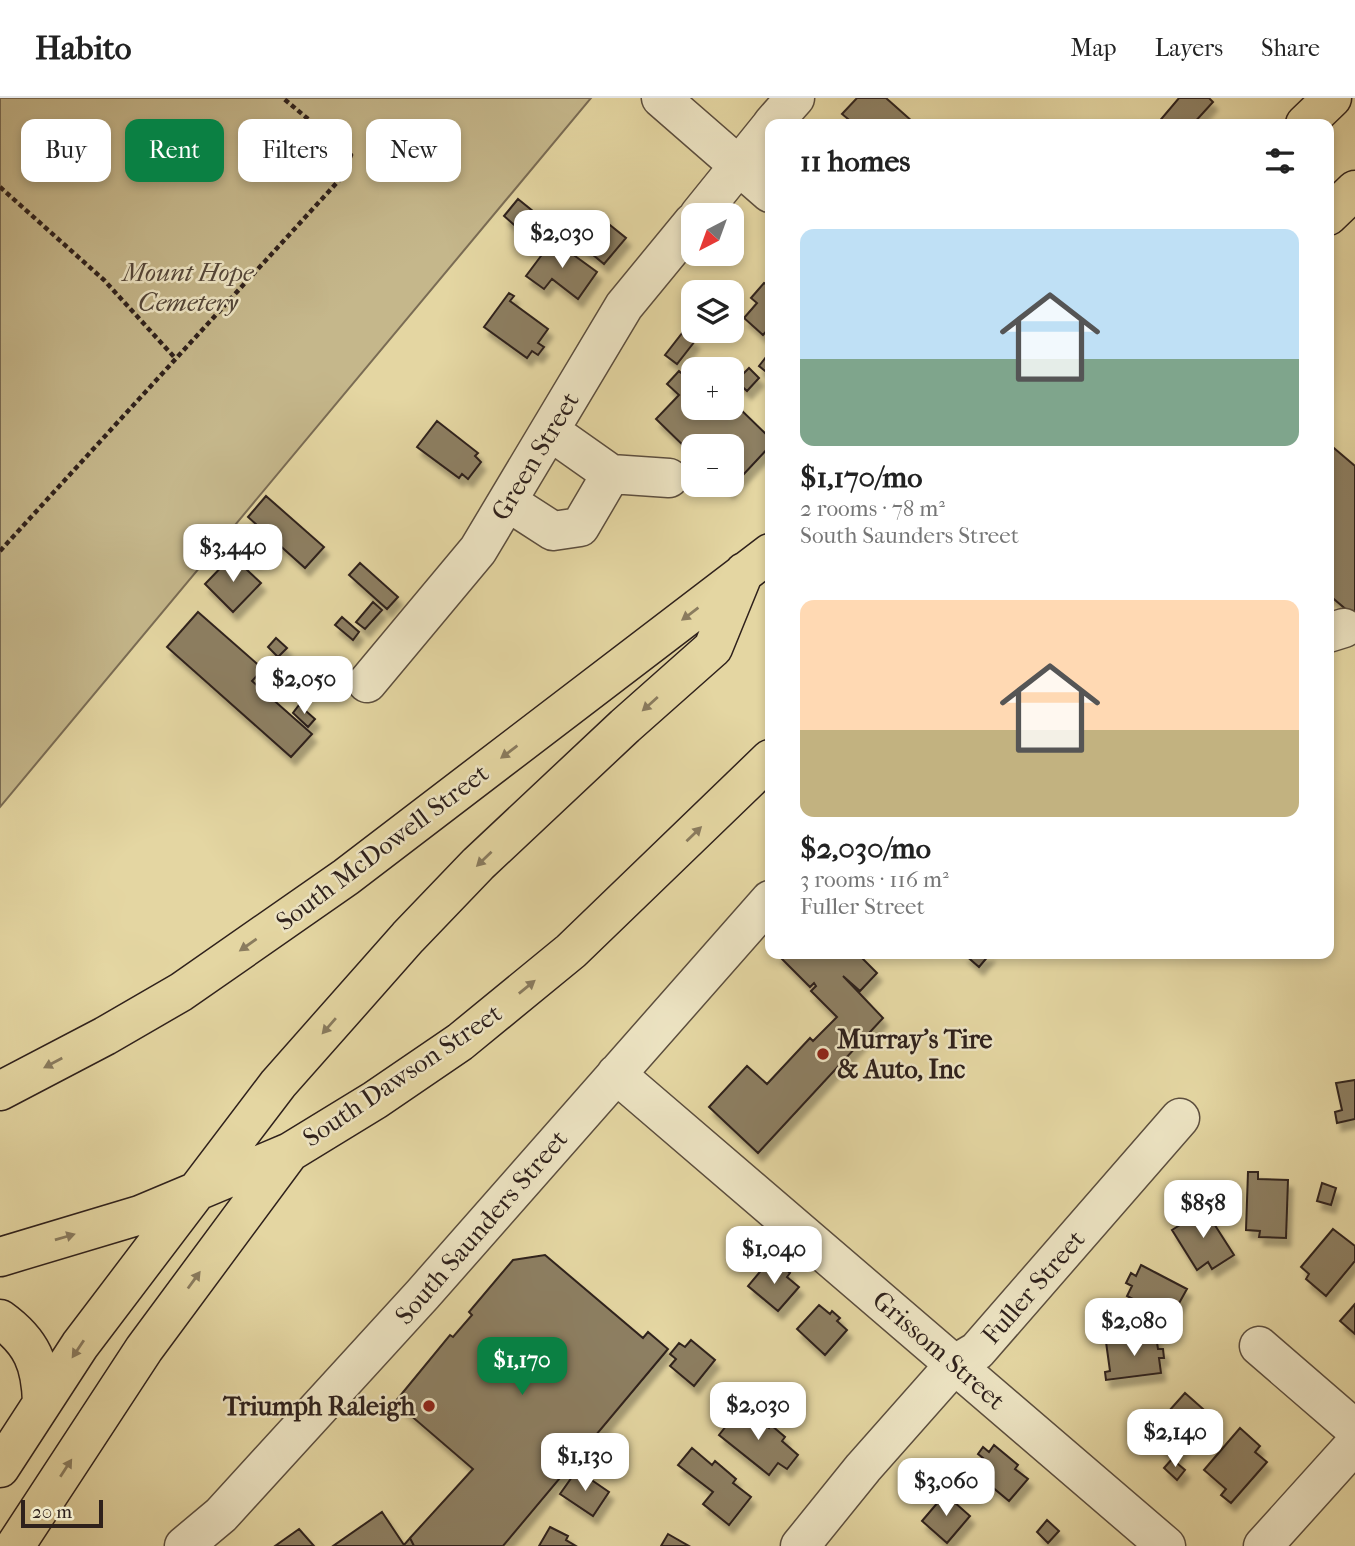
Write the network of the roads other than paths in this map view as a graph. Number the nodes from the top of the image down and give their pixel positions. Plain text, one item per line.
1 (661, 98) edge
2 (795, 98) edge
3 (1332, 98) edge
4 (776, 119) edge
5 (1310, 119) edge
6 (765, 132) edge
7 (738, 164) junction
8 (765, 188) edge
9 (1355, 190) edge
10 (708, 203) edge
11 (1334, 210) edge
12 (681, 237) edge
13 (550, 431) junction
14 (611, 474) junction
15 (669, 478) dead end
16 (508, 502) junction
17 (757, 562) edge
18 (367, 683) dead end
19 (765, 764) edge
20 (765, 906) edge
21 (616, 1074) junction
22 (0, 1091) edge
23 (1180, 1118) dead end
24 (290, 1152) junction
25 (197, 1191) junction
26 (0, 1256) edge
27 (0, 1319) edge
28 (1259, 1346) dead end
29 (955, 1364) junction
30 (42, 1403) junction
31 (1355, 1429) edge
32 (1355, 1444) edge
33 (0, 1468) edge
34 (15, 1546) edge
35 (184, 1546) edge
36 (800, 1546) edge
37 (1166, 1546) edge
38 (1263, 1546) edge

1 - 7 street
2 - 4 street
3 - 5 main road
6 - 7 street
7 - 8 street
7 - 10 street
9 - 11 main road
12 - 13 street, Green Street
13 - 14 street
13 - 16 street, Green Street
14 - 15 street
14 - 16 street
16 - 18 street, Green Street
17 -> 22 main road, South McDowell Street
17 -> 25 main road
24 -> 19 main road, South Dawson Street
20 - 21 street, South Saunders Street
21 - 29 street, Grissom Street
21 - 35 street, South Saunders Street
23 - 29 street, Fuller Street
24 - 25 main road, South Dawson Street
34 -> 24 main road
26 -> 25 main road, South Dawson Street
25 -> 30 main road
27 - 30 main road
28 - 31 street
29 - 36 street, Fuller Street
29 - 37 street, Grissom Street
30 - 33 main road
32 - 38 street

